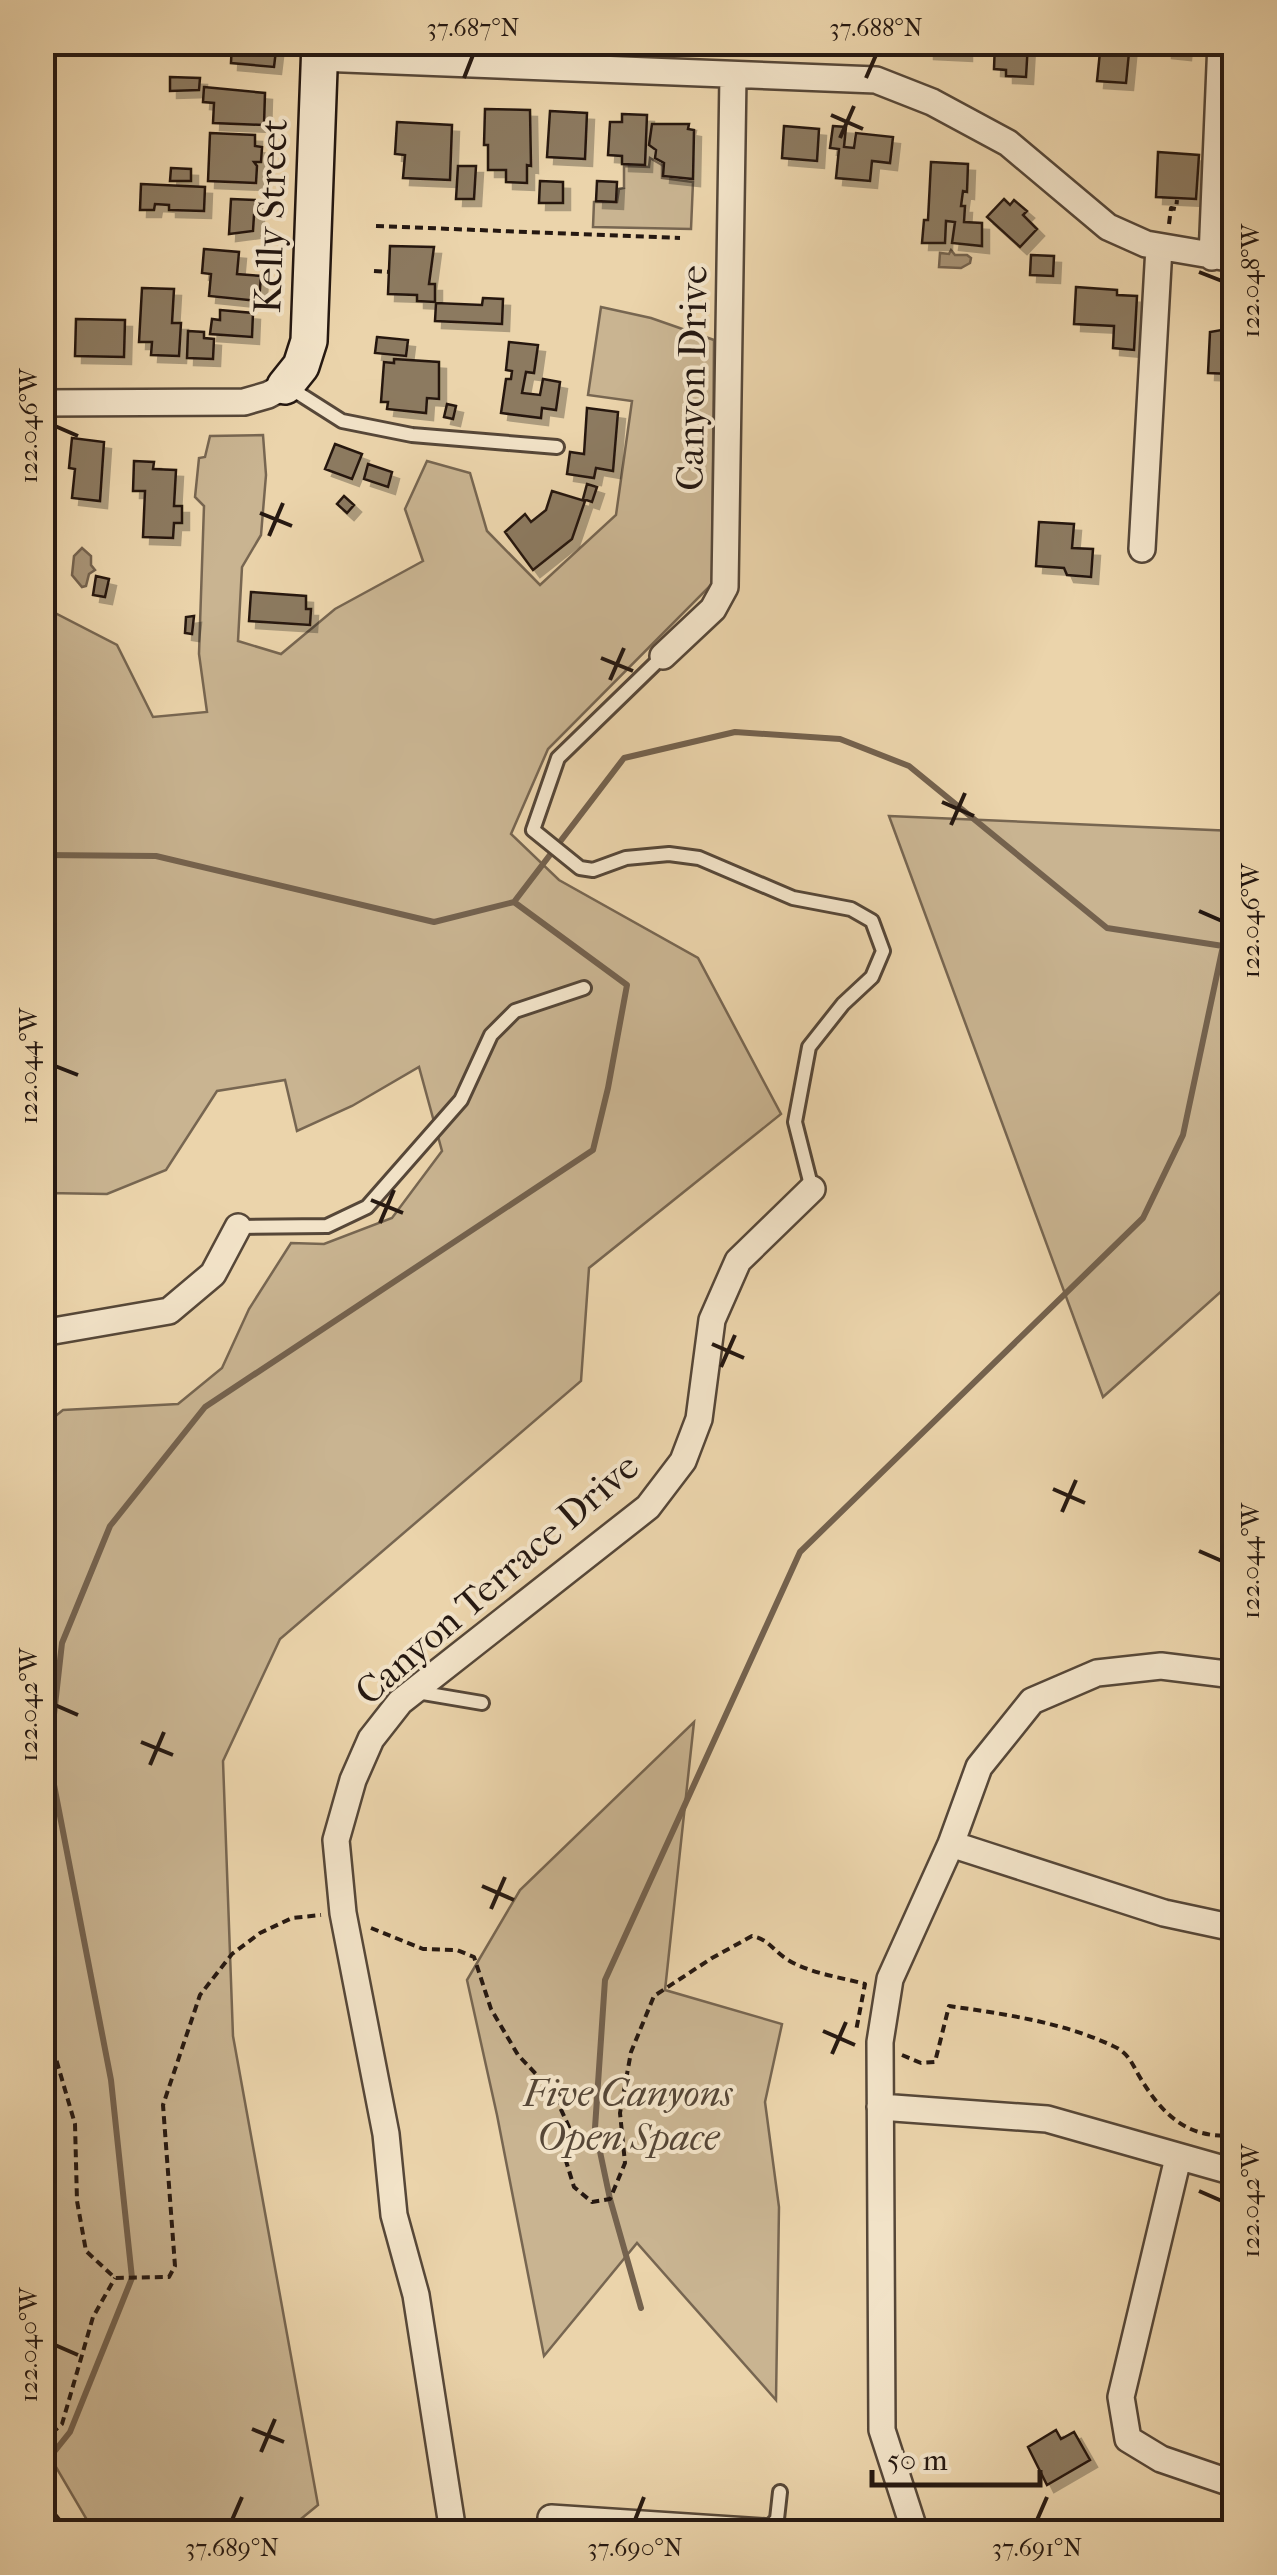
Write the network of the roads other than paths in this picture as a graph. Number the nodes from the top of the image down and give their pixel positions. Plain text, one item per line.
1 (1221, 42) edge
2 (320, 50) edge
3 (733, 76) junction
4 (1163, 238) junction
5 (1223, 258) edge
6 (286, 386) junction
7 (42, 403) edge
8 (557, 447) dead end
9 (1142, 549) dead end
10 (662, 656) joint
11 (584, 988) dead end
12 (812, 1189) joint
13 (238, 1227) joint
14 (42, 1333) edge
15 (1234, 1675) edge
16 (414, 1692) junction
17 (482, 1703) dead end
18 (951, 1844) junction
19 (1234, 1928) edge
20 (880, 2107) junction
21 (1178, 2158) junction
22 (1234, 2172) edge
23 (1234, 2484) edge
24 (780, 2492) dead end
25 (552, 2518) dead end
26 (453, 2532) edge
27 (765, 2532) edge
28 (915, 2532) edge

1 - 5 street
2 - 3 street
2 - 6 street, Kelly Street
3 - 4 street
3 - 10 street, Canyon Drive
4 - 5 street
4 - 9 street
6 - 7 street
6 - 8 lane
10 - 12 lane
11 - 13 lane
12 - 16 street, Canyon Terrace Drive
13 - 14 street
15 - 18 street
16 - 17 lane
16 - 26 street, Canyon Terrace Drive
18 - 19 street
18 - 20 street
20 - 21 street
20 - 28 street
21 - 22 street
21 - 23 street
24 - 27 lane
25 - 27 street

